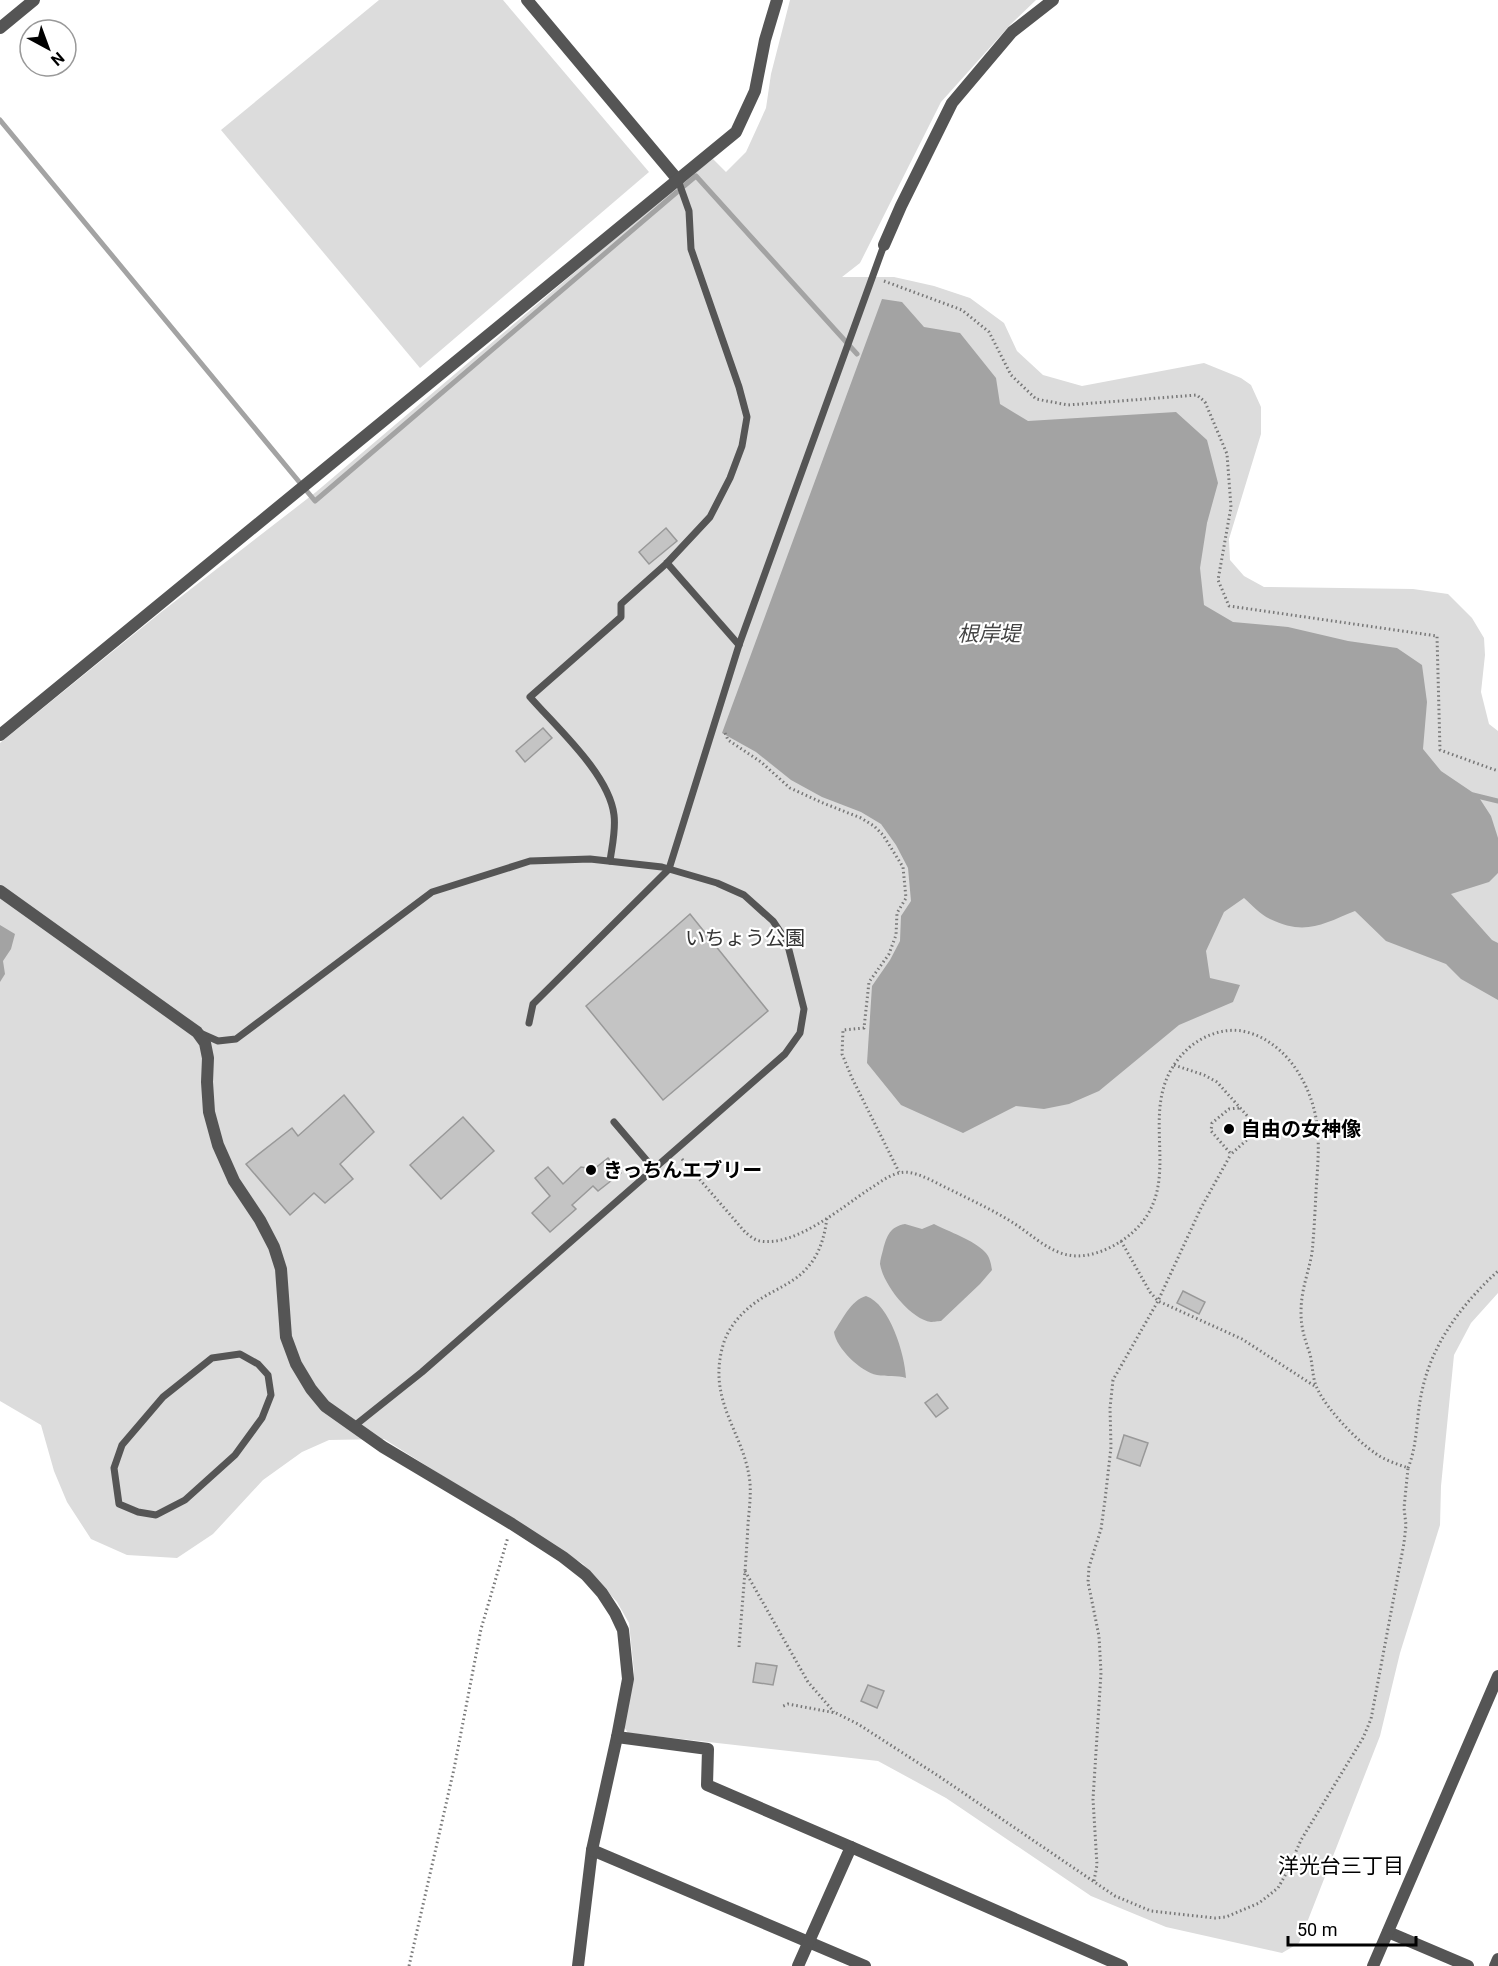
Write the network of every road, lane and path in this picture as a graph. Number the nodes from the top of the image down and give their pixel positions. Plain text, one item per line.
1 (34, 0) edge
2 (527, 0) edge
3 (777, 0) edge
4 (1053, 0) edge
5 (0, 28) edge
6 (678, 180) junction
7 (884, 245) joint
8 (880, 280) dead end
9 (667, 563) junction
10 (739, 645) junction
11 (724, 730) dead end
12 (0, 735) edge
13 (1498, 771) edge
14 (610, 861) junction
15 (669, 869) junction
16 (0, 891) edge
17 (529, 1023) dead end
18 (197, 1032) junction
19 (1174, 1065) junction
20 (1239, 1108) junction
21 (614, 1122) dead end
22 (675, 1150) junction
23 (1231, 1154) junction
24 (654, 1169) junction
25 (899, 1172) junction
26 (827, 1217) junction
27 (1121, 1241) junction
28 (1498, 1271) edge
29 (1158, 1301) junction
30 (240, 1354) joint
31 (1316, 1387) junction
32 (353, 1427) junction
33 (1408, 1468) junction
34 (512, 1524) junction
35 (744, 1571) junction
36 (739, 1647) dead end
37 (1498, 1676) edge
38 (781, 1707) dead end
39 (836, 1713) junction
40 (617, 1737) junction
41 (851, 1847) junction
42 (592, 1850) junction
43 (1094, 1881) junction
44 (1388, 1932) junction
45 (809, 1942) junction
46 (1498, 1959) edge
47 (581, 1965) edge
48 (409, 1966) edge
49 (798, 1966) edge
50 (865, 1966) edge
51 (1122, 1966) edge
52 (1373, 1966) edge
53 (1468, 1966) edge
54 (1495, 1966) edge

1 - 5 street
2 - 6 street
3 - 6 street
4 - 7 street
6 - 9 lane
6 - 12 street
7 - 10 lane
8 - 13 path
9 - 10 lane
9 - 14 lane
10 - 15 lane
11 - 25 path
14 - 15 lane
14 - 18 lane
15 - 17 lane
15 - 22 lane
16 - 18 street
18 - 32 street
19 - 20 path
19 - 27 path
19 - 31 path
20 - 23 path
20 - 23 path
21 - 24 lane
22 - 24 lane
22 - 26 path
23 - 29 path
24 - 32 lane
25 - 26 path
25 - 27 path
26 - 35 path
27 - 29 path
28 - 33 path
29 - 31 path
29 - 43 path
30 - 30 lane
31 - 33 path
32 - 34 street
33 - 43 path
34 - 40 street
34 - 48 path
35 - 36 path
35 - 39 path
37 - 44 street
38 - 39 path
39 - 43 path
40 - 41 street
40 - 42 street
41 - 45 street
41 - 51 street
42 - 45 street
42 - 47 street
44 - 52 street
44 - 53 street
45 - 49 street
45 - 50 street
46 - 54 street

